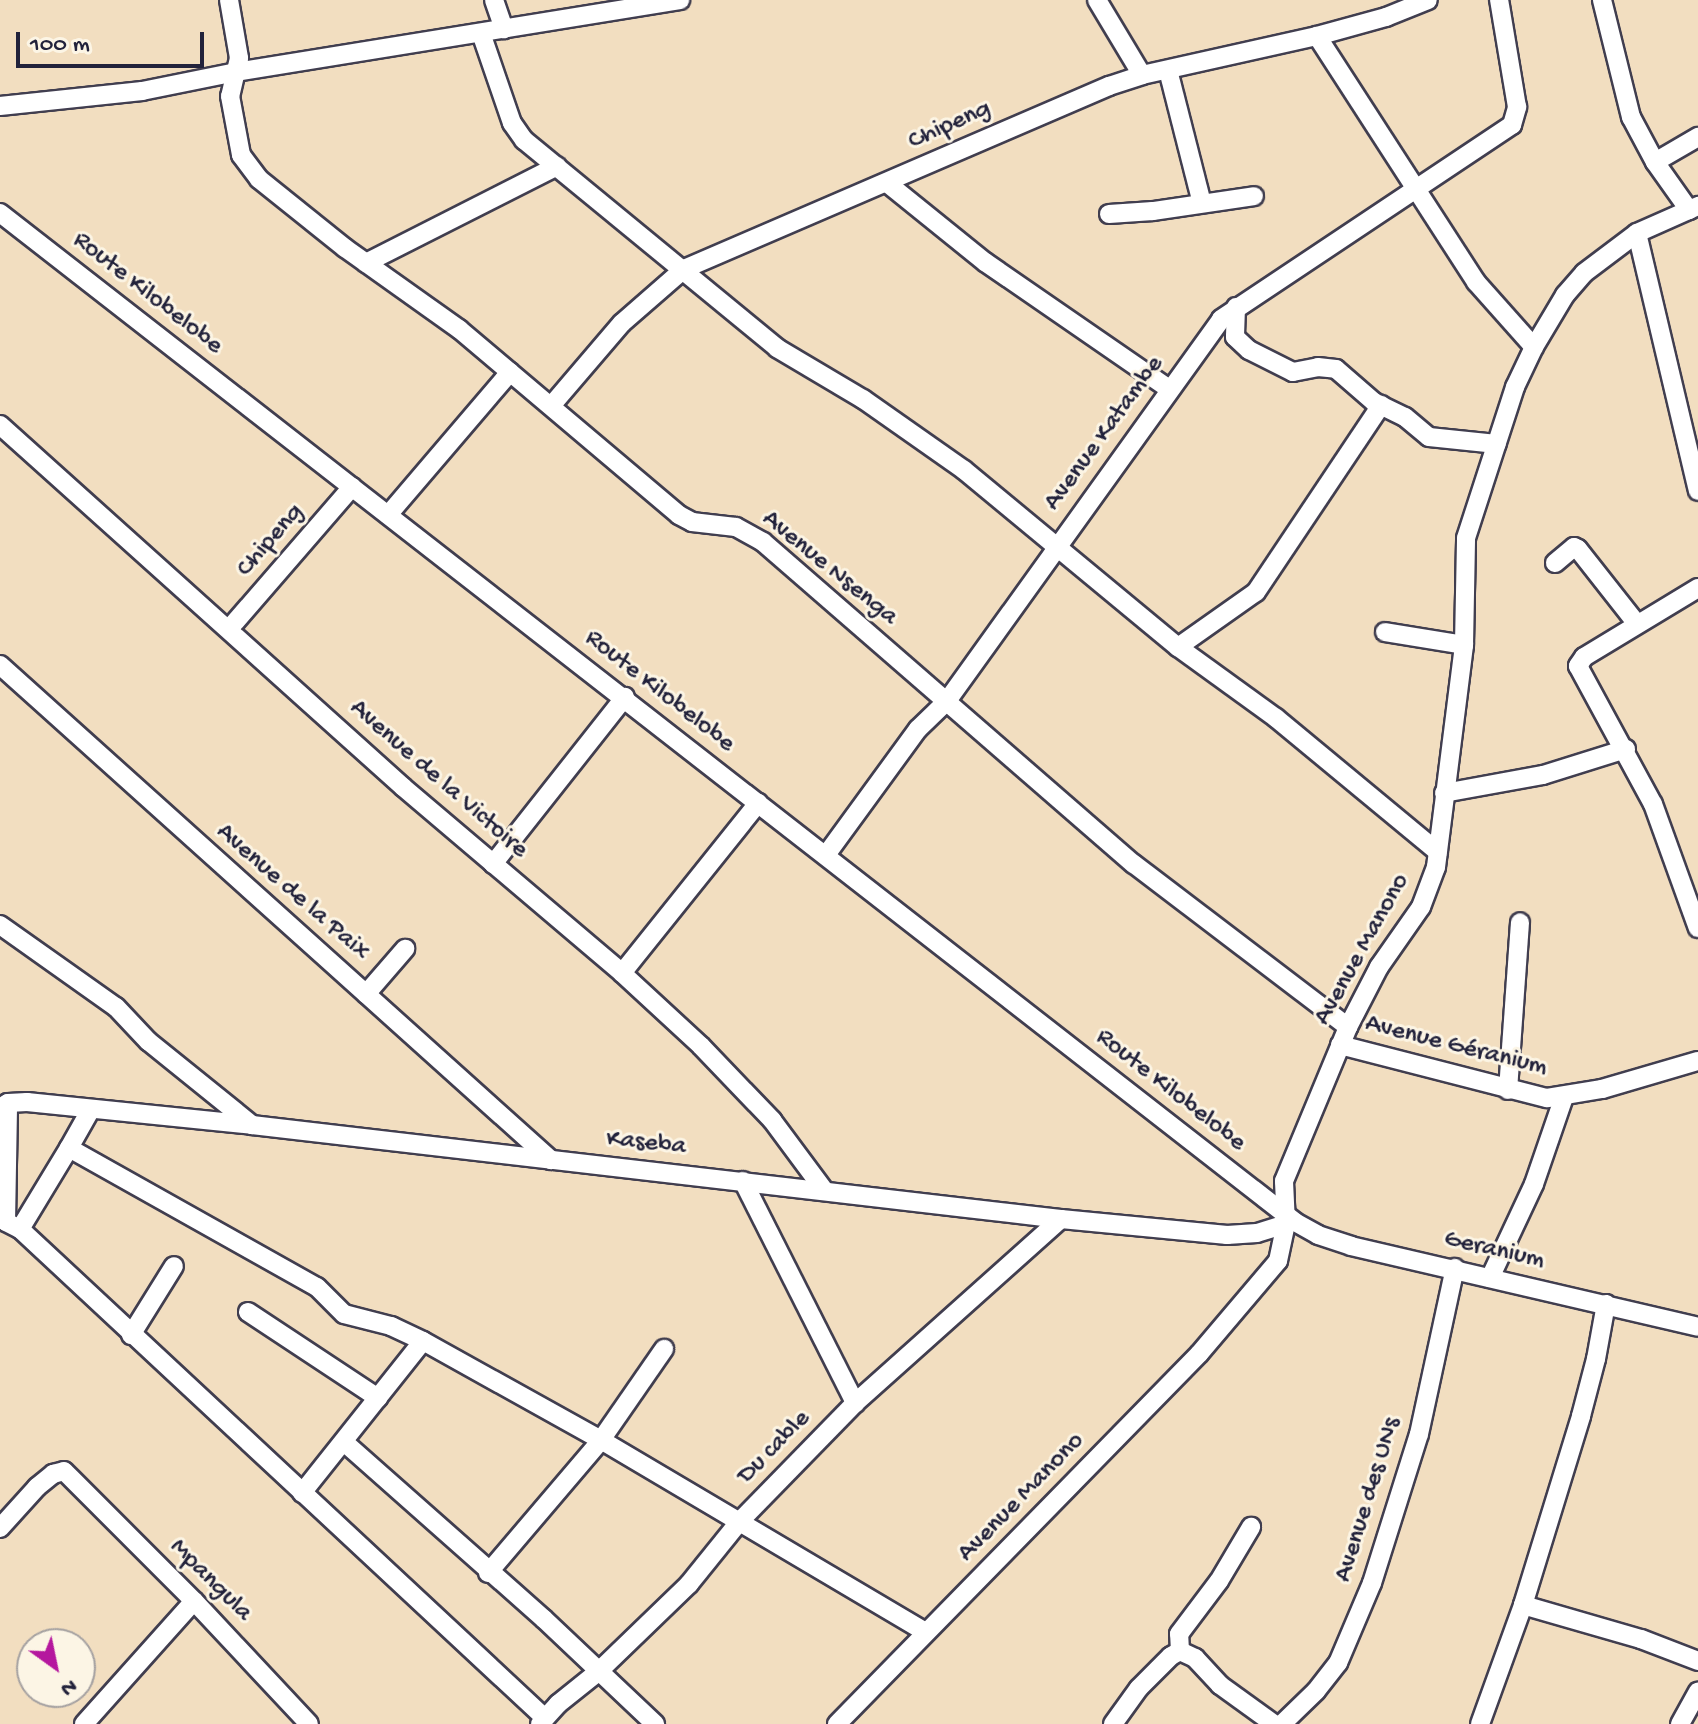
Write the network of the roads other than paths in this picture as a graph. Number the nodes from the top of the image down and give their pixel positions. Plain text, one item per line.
1 (229, 0) edge
2 (494, 0) edge
3 (680, 0) edge
4 (1097, 0) edge
5 (1428, 0) edge
6 (1499, 0) edge
7 (1602, 0) edge
8 (504, 29) junction
9 (481, 33) junction
10 (1317, 36) junction
11 (1168, 70) junction
12 (236, 72) junction
13 (1142, 75) junction
14 (0, 106) edge
15 (1698, 137) edge
16 (1655, 162) junction
17 (557, 166) junction
18 (887, 183) junction
19 (1418, 190) junction
20 (1254, 196) dead end
21 (1202, 203) junction
22 (1694, 208) edge
23 (0, 213) edge
24 (1109, 214) dead end
25 (1637, 233) junction
26 (366, 263) junction
27 (684, 269) junction
28 (1236, 307) junction
29 (1534, 347) junction
30 (510, 372) junction
31 (1169, 389) junction
32 (1381, 405) junction
33 (551, 406) junction
34 (0, 425) edge
35 (1497, 444) junction
36 (352, 487) junction
37 (1698, 491) edge
38 (388, 515) junction
39 (1056, 548) junction
40 (1555, 563) dead end
41 (1698, 588) edge
42 (1637, 624) junction
43 (229, 629) junction
44 (1385, 632) dead end
45 (1464, 645) junction
46 (1178, 647) junction
47 (0, 665) edge
48 (625, 697) junction
49 (947, 701) junction
50 (1626, 749) junction
51 (1444, 793) junction
52 (758, 803) junction
53 (1438, 852) junction
54 (826, 855) junction
55 (493, 864) junction
56 (1520, 922) dead end
57 (0, 925) edge
58 (1698, 928) edge
59 (405, 949) dead end
60 (622, 973) junction
61 (366, 994) junction
62 (1348, 1027) junction
63 (1340, 1045) junction
64 (1698, 1061) edge
65 (1508, 1090) junction
66 (1564, 1097) junction
67 (4, 1105) edge
68 (91, 1109) junction
69 (252, 1125) junction
70 (69, 1148) junction
71 (551, 1160) junction
72 (743, 1181) junction
73 (824, 1190) junction
74 (1061, 1219) junction
75 (1285, 1219) junction
76 (9, 1226) edge
77 (174, 1266) dead end
78 (1455, 1268) junction
79 (1490, 1278) junction
80 (1606, 1304) junction
81 (248, 1312) dead end
82 (1698, 1327) edge
83 (131, 1335) junction
84 (423, 1341) junction
85 (664, 1349) dead end
86 (378, 1398) junction
87 (855, 1403) junction
88 (601, 1440) junction
89 (344, 1442) junction
90 (302, 1493) junction
91 (739, 1522) junction
92 (1251, 1527) dead end
93 (0, 1528) edge
94 (488, 1573) junction
95 (194, 1601) junction
96 (1523, 1605) junction
97 (926, 1632) junction
98 (1180, 1651) junction
99 (1698, 1661) edge
100 (598, 1672) junction
101 (1698, 1692) edge
102 (542, 1721) edge
103 (84, 1724) edge
104 (309, 1724) edge
105 (655, 1724) edge
106 (837, 1724) edge
107 (1113, 1724) edge
108 (1274, 1724) edge
109 (1282, 1724) edge
110 (1480, 1724) edge
111 (1680, 1724) edge

1 - 12 street, Avenue Nsenga
2 - 8 street
3 - 8 street
4 - 13 street
5 - 10 street, Chipeng
6 - 19 street, Avenue Katambe
7 - 16 street
8 - 9 street
9 - 12 street
9 - 17 street
10 - 11 street, Chipeng
10 - 19 street
11 - 13 street, Chipeng
11 - 21 street
12 - 14 street
12 - 26 street, Avenue Nsenga
13 - 18 street, Chipeng
15 - 16 street
16 - 22 street
17 - 26 street
17 - 27 street
18 - 27 street, Chipeng
18 - 31 street
19 - 28 street, Avenue Katambe
19 - 29 street
20 - 21 street
21 - 24 street
22 - 25 street, Avenue Manono
23 - 36 street, Route Kilobelobe
25 - 29 street, Avenue Manono
25 - 37 street
26 - 30 street, Avenue Nsenga
27 - 33 street, Chipeng
27 - 39 street
28 - 31 street, Avenue Katambe
28 - 32 street
29 - 35 street, Avenue Manono
30 - 33 street, Avenue Nsenga
30 - 38 street
31 - 39 street, Avenue Katambe
32 - 35 street
32 - 46 street
33 - 49 street, Avenue Nsenga
34 - 43 street, Avenue de la Victoire
35 - 45 street, Avenue Manono
36 - 38 street, Route Kilobelobe
36 - 43 street, Chipeng
38 - 48 street, Route Kilobelobe
39 - 46 street
39 - 49 street, Avenue Katambe
40 - 42 street
41 - 42 street
42 - 50 street
43 - 55 street, Avenue de la Victoire
44 - 45 street
45 - 51 street, Avenue Manono
46 - 53 street
47 - 61 street, Avenue de la Paix
48 - 52 street, Route Kilobelobe
48 - 55 street
49 - 54 street, Avenue Katambe
49 - 62 street, Avenue Nsenga
50 - 51 street
50 - 58 street
51 - 53 street, Avenue Manono
52 - 54 street, Route Kilobelobe
52 - 60 street
53 - 62 street, Avenue Manono
54 - 75 street, Route Kilobelobe
55 - 60 street, Avenue de la Victoire
56 - 65 street
57 - 69 street
59 - 61 street
60 - 73 street, Avenue de la Victoire
61 - 71 street, Avenue de la Paix
62 - 63 street, Avenue Manono
63 - 65 street, Avenue Géranium
63 - 75 street, Avenue Manono
64 - 66 street, Avenue Géranium
65 - 66 street, Avenue Géranium
66 - 79 street
67 - 68 street, Kaseba
67 - 76 street
68 - 69 street, Kaseba
68 - 70 street
69 - 71 street, Kaseba
70 - 76 street
70 - 84 street
71 - 72 street, Kaseba
72 - 73 street, Kaseba
72 - 87 street
73 - 74 street, Kaseba
74 - 75 street, Kaseba
74 - 87 street, Du cable
75 - 78 street, Geranium
75 - 97 street, Avenue Manono
76 - 83 street
77 - 83 street
78 - 79 street, Geranium
78 - 109 street, Avenue des UNs
79 - 80 street, Geranium
80 - 82 street, Geranium
80 - 96 street
81 - 86 street
83 - 90 street
84 - 86 street
84 - 88 street
85 - 88 street
86 - 89 street
87 - 91 street, Du cable
88 - 91 street
88 - 94 street
89 - 90 street
89 - 94 street
90 - 102 street
91 - 97 street
91 - 100 street, Du cable
92 - 98 street
93 - 95 street, Mpangula
94 - 100 street
95 - 103 street
95 - 104 street, Mpangula
96 - 99 street
96 - 110 street
97 - 106 street, Avenue Manono
98 - 107 street
98 - 108 street
100 - 102 street, Du cable
100 - 105 street
101 - 111 street

